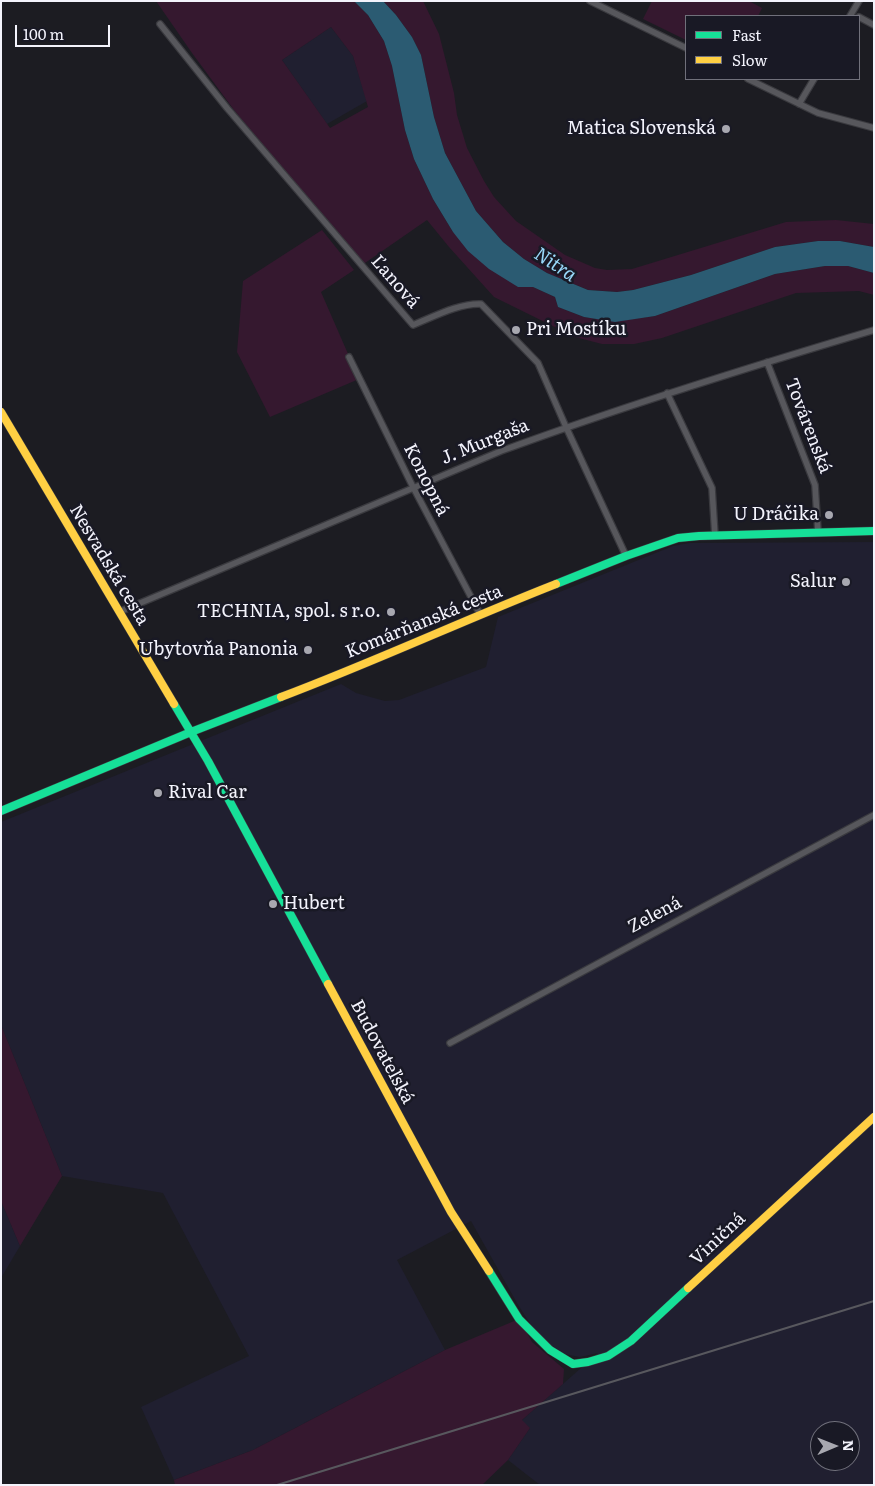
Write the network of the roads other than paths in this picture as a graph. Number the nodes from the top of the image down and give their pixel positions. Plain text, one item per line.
1 (590, 1) edge
2 (859, 1) edge
3 (854, 15) edge
4 (860, 19) edge
5 (160, 24) dead end
6 (874, 25) edge
7 (685, 48) edge
8 (750, 80) edge
9 (813, 80) edge
10 (799, 104) junction
11 (874, 128) edge
12 (874, 330) edge
13 (349, 357) dead end
14 (767, 362) junction
15 (667, 393) junction
16 (1, 412) edge
17 (566, 427) junction
18 (413, 487) junction
19 (874, 531) edge
20 (818, 532) junction
21 (714, 536) junction
22 (626, 556) junction
23 (119, 612) junction
24 (480, 614) junction
25 (192, 732) junction
26 (1, 811) edge
27 (874, 814) edge
28 (450, 1043) dead end
29 (874, 1117) edge
30 (573, 1364) joint

1 - 7 street
2 - 3 street
4 - 6 street
5 - 17 street, Ľanová
8 - 10 street
9 - 10 street
10 - 11 street
12 - 14 street, J. Murgaša
13 - 18 street, Konopná
14 - 15 street, J. Murgaša
14 - 20 street, Továrenská
15 - 17 street, J. Murgaša
15 - 21 street
16 - 23 street, Nesvadská cesta
17 - 18 street, J. Murgaša
17 - 22 street, Ľanová
18 - 23 street, J. Murgaša
18 - 24 street, Konopná
19 - 20 street, Komárňanská cesta
20 - 21 street, Komárňanská cesta
21 - 22 street, Komárňanská cesta
22 - 24 street, Komárňanská cesta
23 - 25 street, Nesvadská cesta
24 - 25 street, Komárňanská cesta
25 - 26 street, Komárňanská cesta
25 - 30 street, Budovateľská
27 - 28 street, Zelená
29 - 30 street, Viničná

